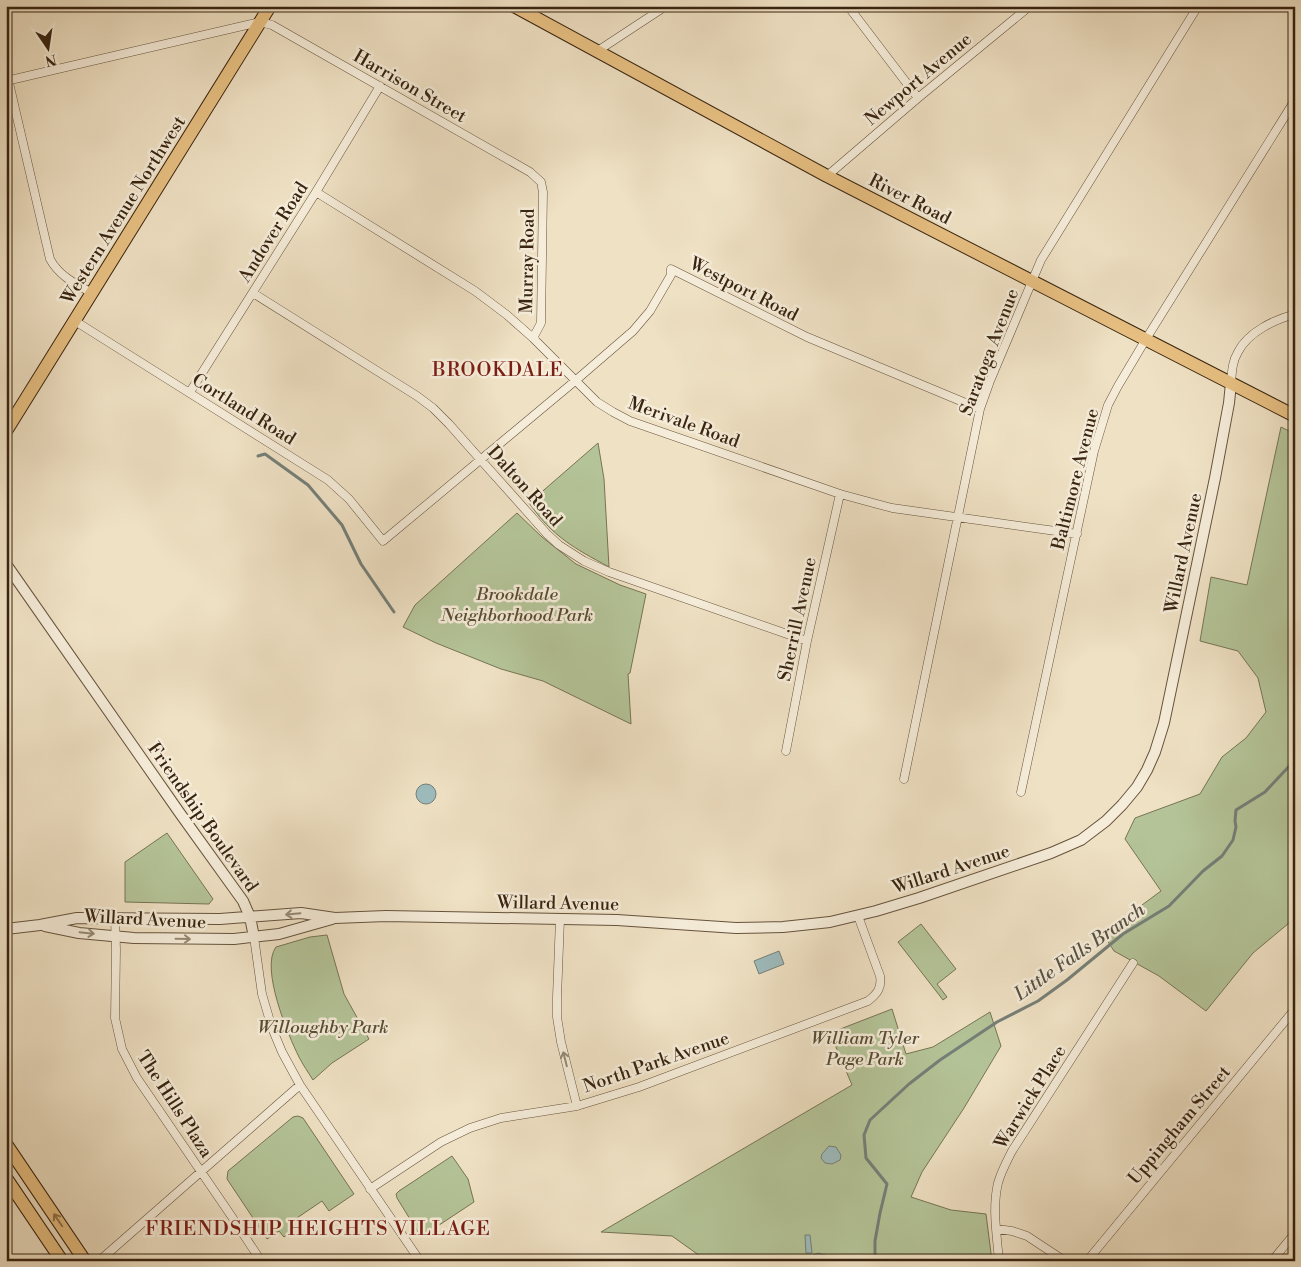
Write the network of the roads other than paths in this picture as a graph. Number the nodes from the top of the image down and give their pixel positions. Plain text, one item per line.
1 (270, 6) edge
2 (514, 6) edge
3 (666, 6) edge
4 (848, 6) edge
5 (1030, 6) edge
6 (1198, 6) edge
7 (260, 22) junction
8 (596, 52) junction
9 (6, 70) edge
10 (7, 80) edge
11 (380, 86) junction
12 (918, 98) junction
13 (1295, 100) edge
14 (827, 176) junction
15 (541, 182) joint
16 (316, 192) junction
17 (1032, 281) junction
18 (92, 293) junction
19 (253, 293) junction
20 (1295, 314) edge
21 (75, 321) junction
22 (533, 338) junction
23 (1146, 339) junction
24 (575, 381) junction
25 (1231, 382) junction
26 (190, 392) junction
27 (980, 409) junction
28 (1295, 416) edge
29 (6, 431) edge
30 (481, 460) junction
31 (840, 494) junction
32 (957, 518) junction
33 (1077, 534) junction
34 (383, 541) joint
35 (6, 564) edge
36 (807, 641) junction
37 (786, 751) dead end
38 (904, 779) dead end
39 (1021, 792) dead end
40 (858, 916) junction
41 (250, 917) junction
42 (115, 918) junction
43 (336, 918) junction
44 (560, 919) junction
45 (40, 925) junction
46 (6, 929) edge
47 (115, 936) junction
48 (254, 937) junction
49 (1133, 963) dead end
50 (1295, 1009) edge
51 (300, 1085) junction
52 (577, 1106) junction
53 (6, 1144) edge
54 (202, 1172) junction
55 (6, 1178) edge
56 (370, 1189) junction
57 (997, 1229) junction
58 (1295, 1233) edge
59 (62, 1261) edge
60 (85, 1261) edge
61 (99, 1261) edge
62 (260, 1261) edge
63 (420, 1261) edge
64 (999, 1261) edge
65 (1065, 1261) edge
66 (1087, 1261) edge
67 (1272, 1261) edge

1 - 7 main road, Western Avenue Northwest
2 - 8 main road, River Road
3 - 8 street
4 - 12 street
5 - 12 street, Newport Avenue
6 - 17 street, Saratoga Avenue
7 - 10 street
7 - 11 street, Harrison Street
7 - 18 main road, Western Avenue Northwest
8 - 14 main road, River Road
9 - 10 street
10 - 18 street
11 - 15 street, Harrison Street
11 - 16 street, Andover Road
12 - 14 street, Newport Avenue
13 - 23 street, Baltimore Avenue
14 - 17 main road, River Road
15 - 22 street, Murray Road
16 - 19 street, Andover Road
16 - 22 street, Merivale Road
17 - 23 main road, River Road
17 - 27 street, Saratoga Avenue
18 - 21 main road, Western Avenue Northwest
19 - 26 street, Andover Road
19 - 30 street, Dalton Road
20 - 25 street
21 - 26 street, Cortland Road
21 - 29 main road, Western Avenue Northwest
22 - 24 street, Merivale Road
23 - 25 main road, River Road
23 - 33 street, Baltimore Avenue
24 - 27 street, Westport Road
24 - 30 street, Westport Road
24 - 31 street, Merivale Road
25 - 28 main road, River Road
25 - 40 street, Willard Avenue
26 - 34 street, Cortland Road
27 - 32 street, Saratoga Avenue
30 - 34 street, Westport Road
30 - 36 street, Dalton Road
31 - 32 street, Merivale Road
31 - 36 street, Sherrill Avenue
32 - 33 street, Merivale Road
32 - 38 street, Saratoga Avenue
33 - 39 street, Baltimore Avenue
35 - 41 street, Friendship Boulevard
36 - 37 street, Sherrill Avenue
40 - 44 street, Willard Avenue
40 - 52 street, North Park Avenue
41 - 42 street, Willard Avenue
43 -> 41 street, Willard Avenue
41 - 48 street, Friendship Boulevard
42 - 45 street, Willard Avenue
42 - 47 street, The Hills Plaza
43 - 44 street, Willard Avenue
43 - 48 street, Willard Avenue
52 -> 44 street
45 - 46 street, Willard Avenue
45 -> 47 street, Willard Avenue
47 -> 48 street, Willard Avenue
47 - 54 street, The Hills Plaza
48 - 51 street, Friendship Boulevard
49 - 57 street, Warwick Place
50 - 66 street, Uppingham Street
51 - 54 street
51 - 56 street, Friendship Boulevard
52 - 56 street, North Park Avenue
60 -> 53 main road
54 - 61 street
54 - 62 street, The Hills Plaza
55 - 59 main road
56 - 63 street, Friendship Boulevard
57 - 64 street, Warwick Place
57 - 65 street
58 - 67 street

